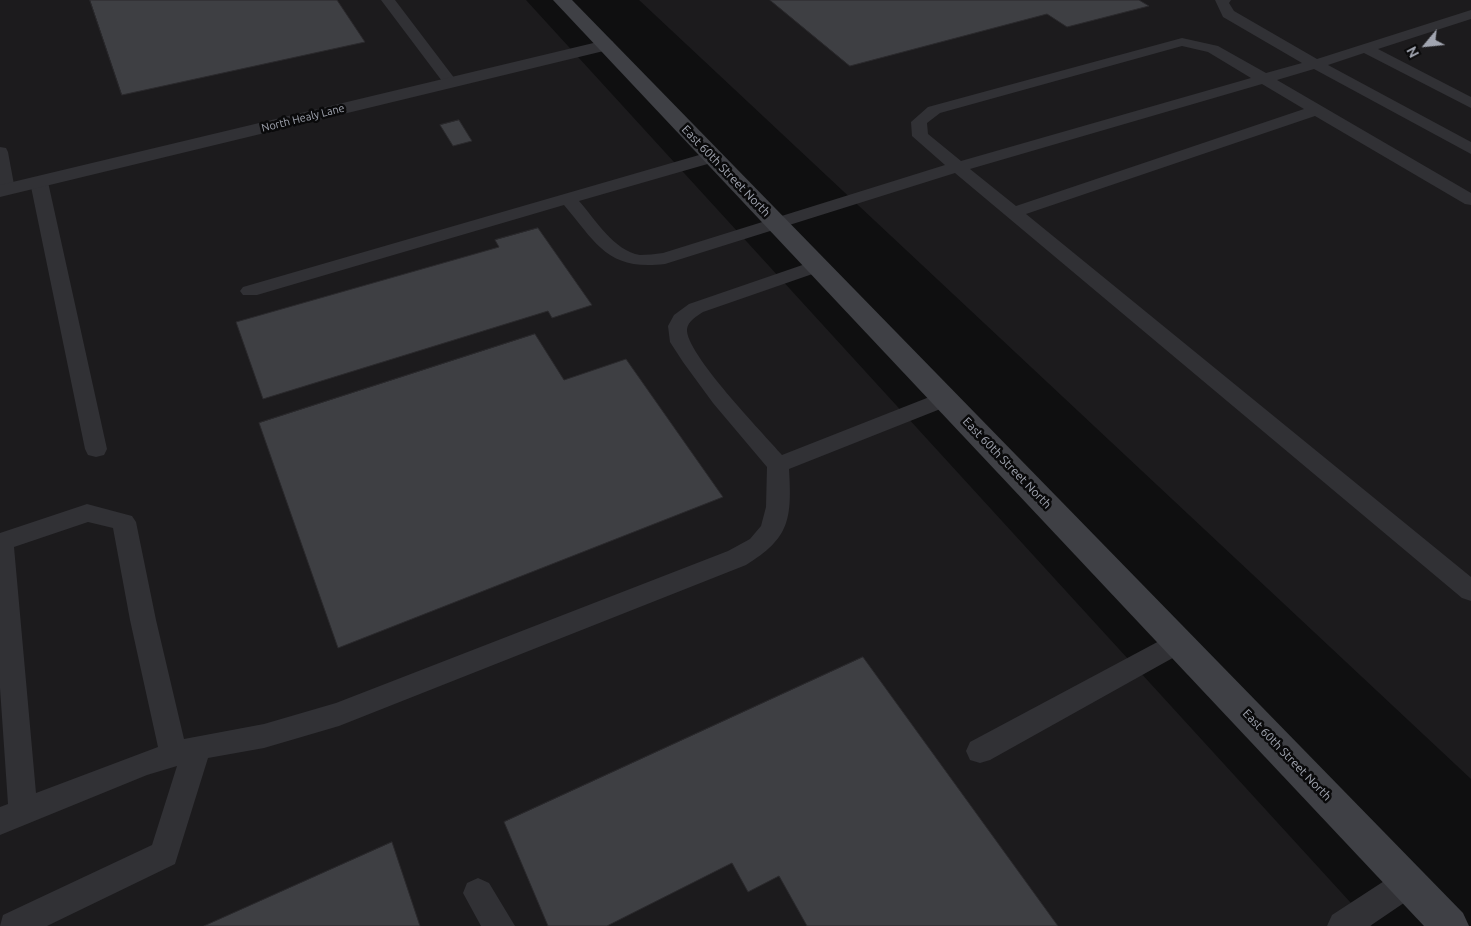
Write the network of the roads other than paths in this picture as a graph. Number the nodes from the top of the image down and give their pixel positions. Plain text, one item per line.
1 (388, 0) edge
2 (562, 0) edge
3 (1224, 0) edge
4 (1471, 14) edge
5 (606, 45) junction
6 (1365, 48) junction
7 (1315, 64) junction
8 (1265, 79) junction
9 (450, 82) junction
10 (1471, 104) edge
11 (1316, 110) junction
12 (1471, 149) edge
13 (0, 152) edge
14 (712, 156) junction
15 (958, 167) junction
16 (39, 182) junction
17 (3, 191) edge
18 (568, 198) junction
19 (1471, 200) edge
20 (1013, 213) junction
21 (776, 223) junction
22 (817, 266) junction
23 (250, 291) dead end
24 (945, 399) junction
25 (96, 449) dead end
26 (778, 465) junction
27 (1, 542) edge
28 (1471, 591) edge
29 (1178, 642) junction
30 (185, 751) junction
31 (980, 751) dead end
32 (12, 816) edge
33 (1409, 882) junction
34 (478, 893) dead end
35 (14, 926) edge
36 (500, 926) edge
37 (1343, 926) edge
38 (1450, 926) edge

1 - 9 lane
2 - 5 main road, East 60th Street North
3 - 7 lane
4 - 6 lane
5 - 9 street, North Healy Lane
5 - 14 main road, East 60th Street North
6 - 7 lane
6 - 10 lane
7 - 8 lane
7 - 12 lane
8 - 11 lane
8 - 15 lane
8 - 15 lane
9 - 16 street, North Healy Lane
11 - 19 lane
11 - 20 lane
13 - 17 lane
14 - 18 lane
14 - 21 main road, East 60th Street North
15 - 20 lane
15 - 21 lane
16 - 17 street, North Healy Lane
16 - 25 lane
18 - 21 lane
18 - 23 lane
20 - 28 lane
21 - 22 main road, East 60th Street North
22 - 24 main road, East 60th Street North
22 - 26 lane
24 - 26 lane
24 - 29 main road, East 60th Street North
26 - 30 lane
27 - 30 lane
27 - 32 lane
29 - 31 lane
29 - 33 main road, East 60th Street North
30 - 32 lane
30 - 35 lane
33 - 37 lane
33 - 38 main road, East 60th Street North
34 - 36 lane

